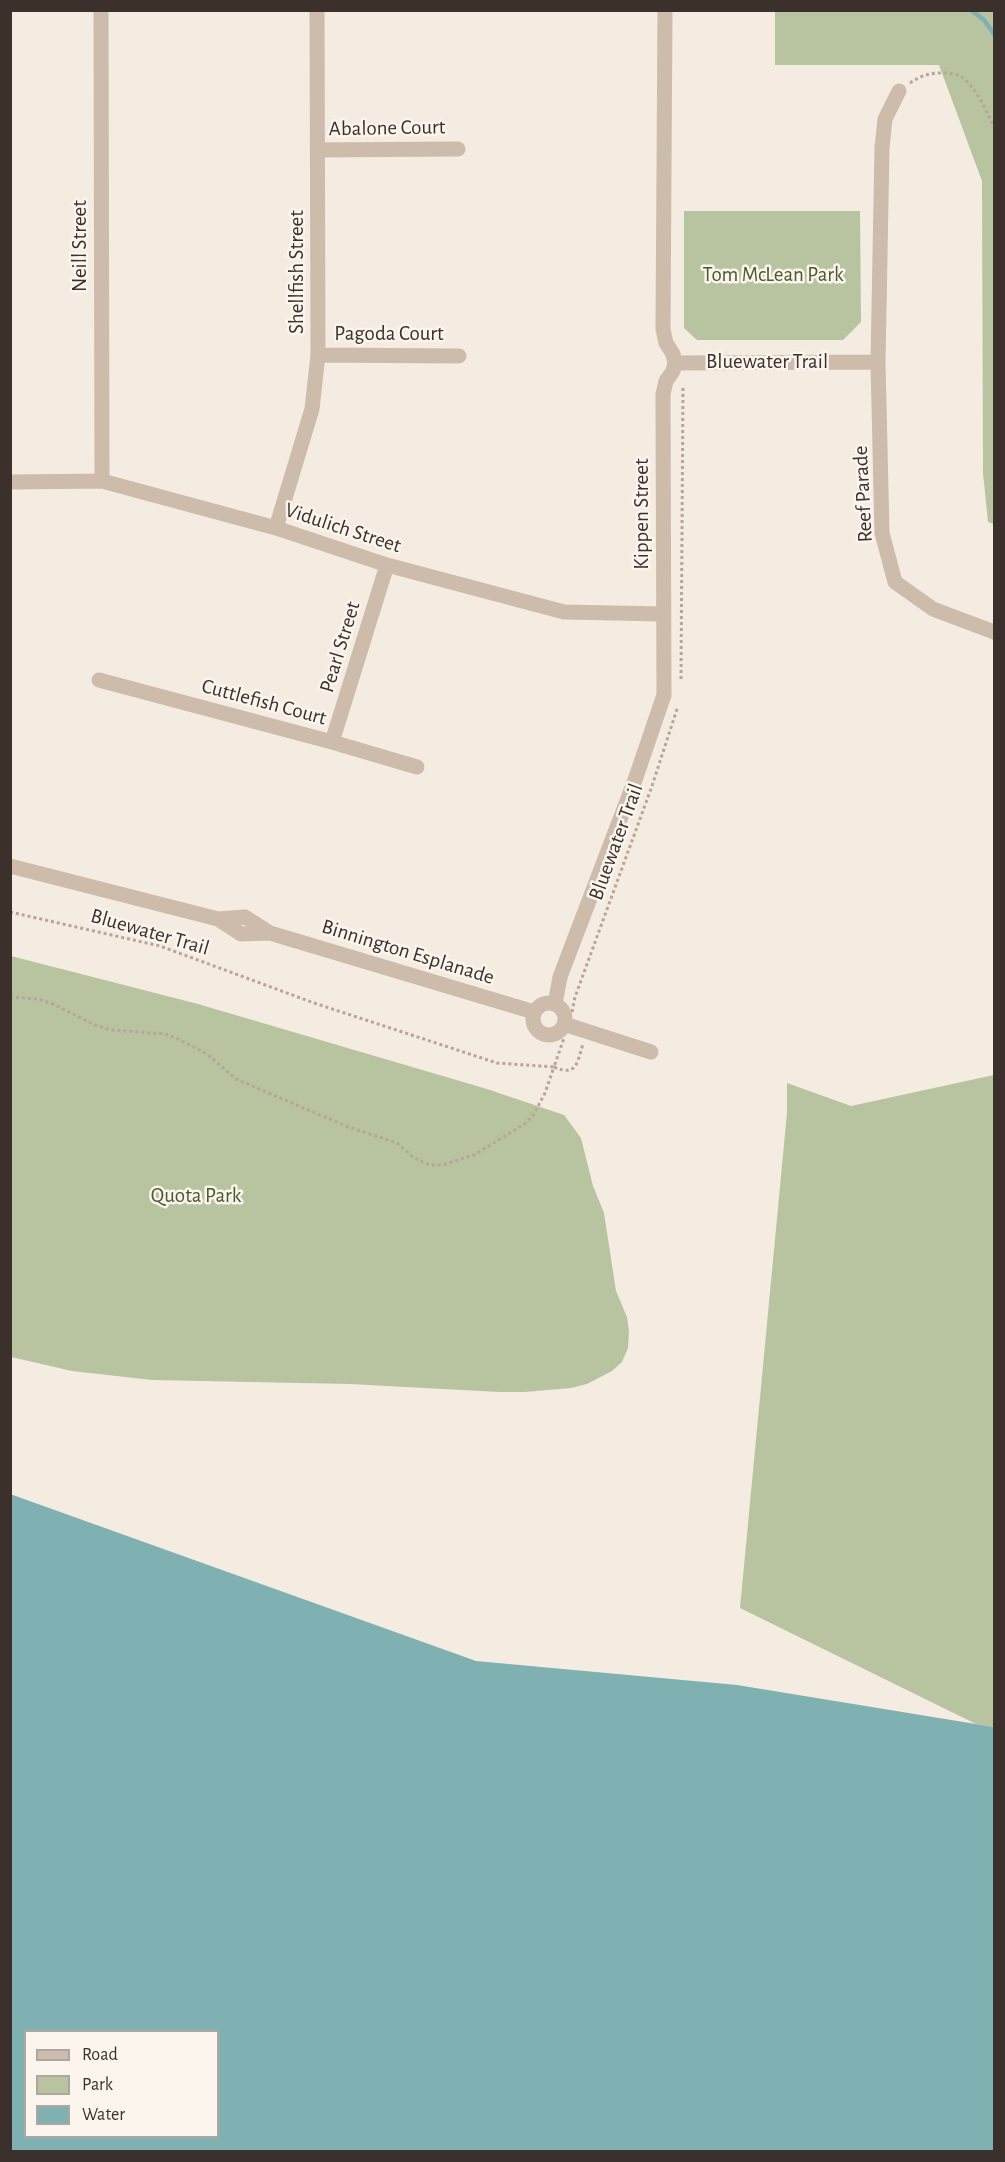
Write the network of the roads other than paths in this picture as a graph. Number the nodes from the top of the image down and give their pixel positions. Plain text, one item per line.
1 (101, 10) edge
2 (317, 10) edge
3 (665, 10) edge
4 (899, 91) road end
5 (458, 148) dead end
6 (318, 150) junction
7 (318, 355) junction
8 (459, 356) dead end
9 (879, 362) junction
10 (675, 363) junction
11 (102, 481) junction
12 (10, 482) edge
13 (276, 528) junction
14 (387, 565) junction
15 (663, 614) junction
16 (994, 632) edge
17 (99, 680) dead end
18 (332, 741) junction
19 (417, 767) dead end
20 (10, 866) edge
21 (555, 1004) junction
22 (534, 1012) junction
23 (566, 1024) junction
24 (651, 1052) dead end

1 - 11 street, Neill Street
2 - 6 street, Shellfish Street
3 - 10 street
4 - 9 street, Reef Parade
5 - 6 street, Abalone Court
6 - 7 street, Shellfish Street
7 - 8 street, Pagoda Court
7 - 13 street, Shellfish Street
9 - 10 street
9 - 16 street, Reef Parade
10 - 15 street, Kippen Street
11 - 12 street, Vidulich Street
11 - 13 street, Vidulich Street
13 - 14 street, Vidulich Street
14 - 15 street, Vidulich Street
14 - 18 street, Pearl Street
15 - 21 street, Kippen Street
17 - 18 street, Cuttlefish Court
18 - 19 street, Cuttlefish Court
20 - 22 street, Binnington Esplanade
21 - 22 street
21 - 23 street
22 - 23 street
23 - 24 street

